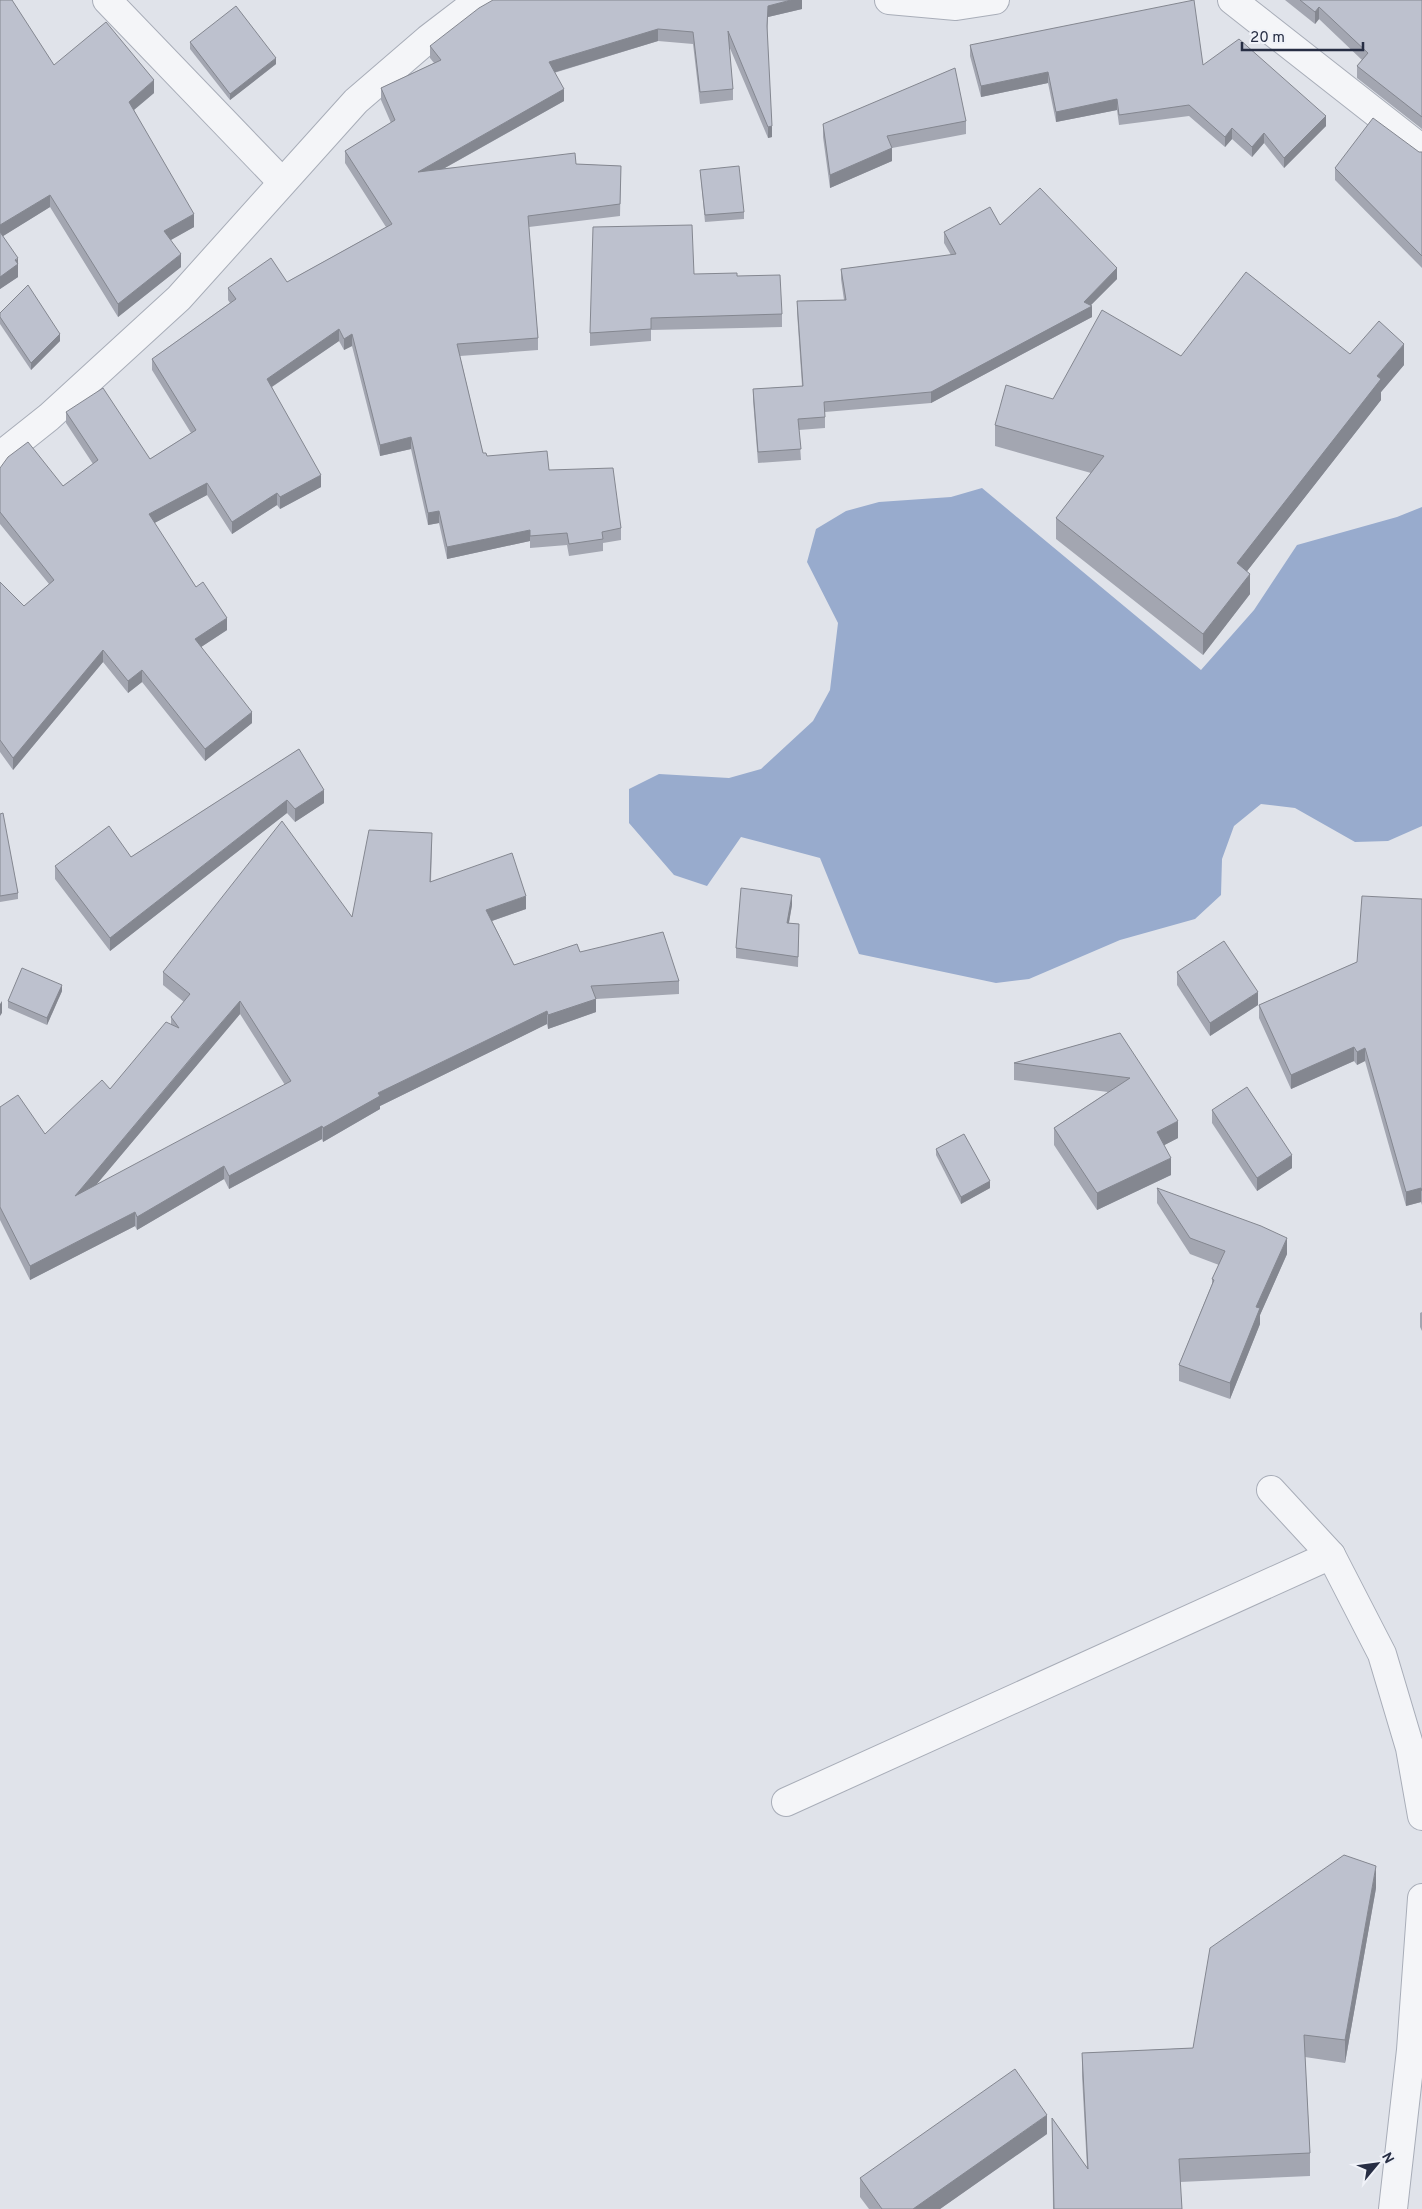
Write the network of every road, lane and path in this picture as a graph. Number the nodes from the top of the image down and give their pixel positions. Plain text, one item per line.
1 (107, 0) edge
2 (479, 0) edge
3 (889, 0) edge
4 (996, 0) edge
5 (1232, 0) edge
6 (1422, 149) edge
7 (282, 182) junction
8 (0, 456) edge
9 (1271, 1490) dead end
10 (1331, 1555) junction
11 (786, 1802) dead end
12 (1422, 1816) edge
13 (1422, 1898) edge
14 (1393, 2209) edge

1 - 7 street
2 - 7 street
3 - 4 street
5 - 6 street
7 - 8 street
9 - 10 street
10 - 11 street
10 - 12 street
13 - 14 street

